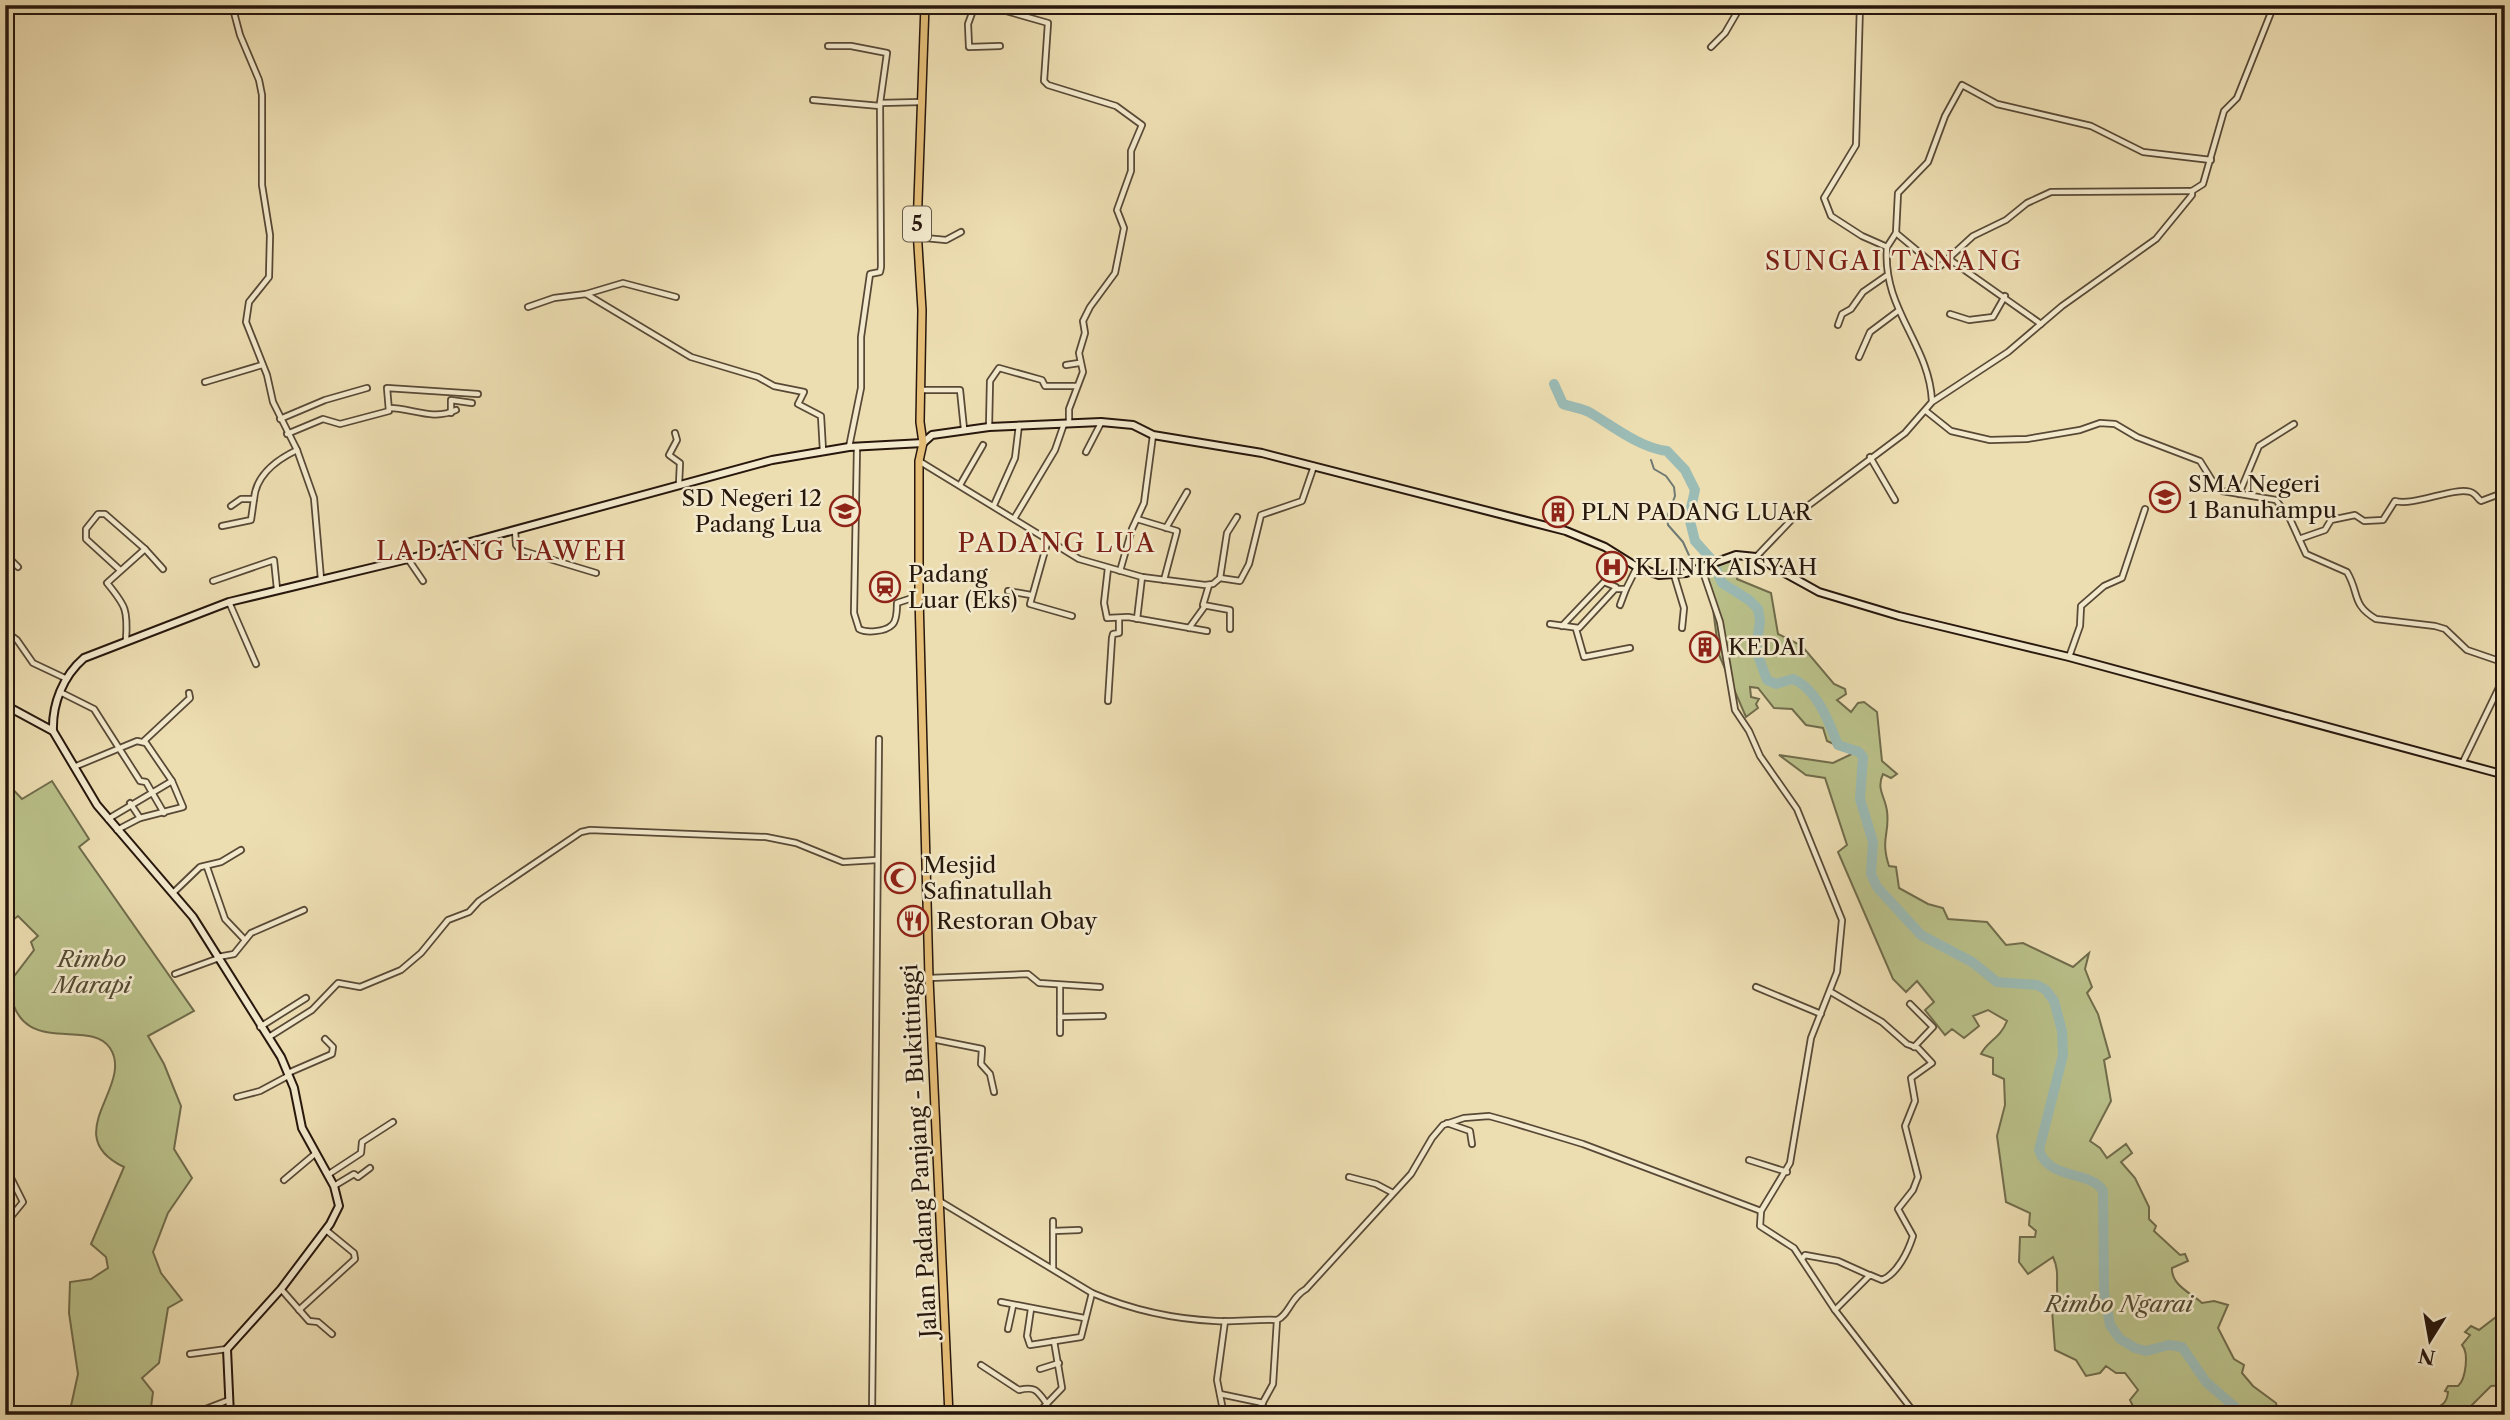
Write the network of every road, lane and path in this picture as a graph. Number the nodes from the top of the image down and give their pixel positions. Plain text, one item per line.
1 (232, 5) edge
2 (925, 5) edge
3 (975, 5) edge
4 (985, 5) edge
5 (1738, 5) edge
6 (1860, 5) edge
7 (2274, 5) edge
8 (828, 46) dead end
9 (1000, 46) dead end
10 (1712, 47) dead end
11 (813, 100) dead end
12 (921, 102) junction
13 (880, 104) junction
14 (2211, 160) junction
15 (2192, 191) junction
16 (917, 229) junction
17 (961, 232) dead end
18 (1896, 233) junction
19 (1887, 247) junction
20 (1950, 259) junction
21 (1886, 276) junction
22 (586, 294) junction
23 (2005, 296) junction
24 (676, 297) dead end
25 (528, 307) dead end
26 (1898, 311) junction
27 (1950, 314) dead end
28 (2040, 324) junction
29 (1838, 325) dead end
30 (1859, 357) dead end
31 (1079, 363) junction
32 (262, 365) junction
33 (1066, 365) dead end
34 (205, 382) dead end
35 (1077, 386) junction
36 (366, 388) dead end
37 (923, 390) junction
38 (478, 394) dead end
39 (1931, 402) junction
40 (472, 403) dead end
41 (390, 408) junction
42 (1926, 411) junction
43 (280, 419) junction
44 (1101, 422) junction
45 (1067, 424) junction
46 (2294, 424) dead end
47 (1019, 425) junction
48 (989, 427) junction
49 (964, 429) junction
50 (675, 433) dead end
51 (288, 434) junction
52 (1153, 435) junction
53 (923, 443) junction
54 (983, 445) dead end
55 (853, 447) junction
56 (297, 450) junction
57 (823, 451) junction
58 (1086, 452) dead end
59 (1870, 457) junction
60 (919, 461) junction
61 (1314, 466) junction
62 (679, 484) junction
63 (960, 485) junction
64 (1187, 492) dead end
65 (2505, 492) edge
66 (2239, 494) junction
67 (254, 499) junction
68 (1895, 500) dead end
69 (993, 505) junction
70 (231, 506) dead end
71 (2146, 509) dead end
72 (1014, 517) junction
73 (1237, 517) dead end
74 (1137, 519) junction
75 (222, 526) dead end
76 (1166, 528) junction
77 (515, 529) junction
78 (2299, 539) junction
79 (1048, 540) junction
80 (145, 548) junction
81 (5, 554) edge
82 (1756, 557) junction
83 (408, 559) junction
84 (1701, 565) junction
85 (18, 567) dead end
86 (1637, 567) junction
87 (1108, 568) junction
88 (163, 569) dead end
89 (120, 570) junction
90 (1120, 571) junction
91 (596, 573) dead end
92 (1674, 575) junction
93 (1142, 577) junction
94 (1220, 578) junction
95 (321, 579) junction
96 (1164, 580) junction
97 (213, 581) dead end
98 (423, 581) dead end
99 (1209, 584) junction
100 (1617, 587) junction
101 (277, 589) junction
102 (1626, 589) junction
103 (1008, 591) dead end
104 (1031, 595) junction
105 (919, 596) junction
106 (229, 602) junction
107 (1620, 605) dead end
108 (1205, 606) junction
109 (1072, 616) dead end
110 (1137, 619) junction
111 (1550, 624) dead end
112 (1562, 626) junction
113 (1118, 627) junction
114 (1189, 628) junction
115 (1682, 628) dead end
116 (1230, 629) dead end
117 (1576, 629) junction
118 (5, 631) edge
119 (1206, 631) dead end
120 (126, 640) junction
121 (1630, 648) dead end
122 (2070, 657) junction
123 (2505, 663) edge
124 (256, 664) dead end
125 (2505, 675) edge
126 (66, 679) junction
127 (60, 692) junction
128 (188, 693) dead end
129 (1108, 701) dead end
130 (5, 705) edge
131 (53, 712) junction
132 (40, 723) junction
133 (53, 732) junction
134 (879, 739) dead end
135 (144, 741) junction
136 (121, 750) junction
137 (2462, 764) junction
138 (73, 767) junction
139 (2505, 775) edge
140 (172, 781) junction
141 (152, 792) junction
142 (130, 803) junction
143 (164, 813) junction
144 (108, 818) junction
145 (140, 818) junction
146 (117, 830) junction
147 (241, 850) dead end
148 (877, 860) junction
149 (206, 867) junction
150 (174, 892) junction
151 (304, 910) dead end
152 (244, 939) junction
153 (219, 957) junction
154 (175, 974) dead end
155 (929, 978) junction
156 (1060, 984) junction
157 (1100, 987) dead end
158 (1756, 987) dead end
159 (1831, 992) junction
160 (306, 998) dead end
161 (1910, 1004) dead end
162 (1821, 1014) junction
163 (1103, 1016) dead end
164 (1060, 1017) junction
165 (260, 1027) junction
166 (1060, 1033) dead end
167 (268, 1038) junction
168 (325, 1039) dead end
169 (932, 1039) junction
170 (1914, 1047) junction
171 (288, 1074) junction
172 (995, 1092) dead end
173 (237, 1097) dead end
174 (393, 1122) dead end
175 (1447, 1123) junction
176 (1472, 1144) dead end
177 (316, 1153) junction
178 (5, 1156) edge
179 (1749, 1160) dead end
180 (370, 1168) dead end
181 (6, 1171) edge
182 (1787, 1172) junction
183 (329, 1174) junction
184 (1349, 1177) dead end
185 (284, 1180) dead end
186 (334, 1186) junction
187 (1393, 1193) junction
188 (941, 1202) junction
189 (1761, 1211) junction
190 (1053, 1221) dead end
191 (5, 1224) edge
192 (328, 1227) junction
193 (1079, 1230) dead end
194 (1053, 1231) junction
195 (1802, 1259) junction
196 (1053, 1269) junction
197 (1870, 1275) junction
198 (281, 1289) junction
199 (1092, 1293) junction
200 (1001, 1302) dead end
201 (1013, 1306) junction
202 (1031, 1309) junction
203 (299, 1310) junction
204 (1835, 1310) junction
205 (1084, 1318) junction
206 (1277, 1320) junction
207 (1225, 1321) junction
208 (1008, 1329) dead end
209 (332, 1334) dead end
210 (1054, 1341) junction
211 (226, 1349) junction
212 (190, 1354) dead end
213 (1059, 1363) junction
214 (981, 1365) dead end
215 (1040, 1369) dead end
216 (1220, 1394) junction
217 (230, 1400) junction
218 (1263, 1403) junction
219 (1047, 1404) junction
220 (190, 1415) edge
221 (230, 1415) edge
222 (872, 1415) edge
223 (949, 1415) edge
224 (1036, 1415) edge
225 (1224, 1415) edge
226 (1256, 1415) edge
227 (1916, 1415) edge

1 - 32 street
2 - 12 highway, Jalan Padang Panjang - Bukittinggi / 5
3 - 9 street
4 - 31 street
5 - 10 street
6 - 19 street
7 - 14 street
8 - 13 street
11 - 13 street
12 - 13 street
12 - 16 highway, Jalan Padang Panjang - Bukittinggi / 5
13 - 55 street
14 - 15 street
14 - 18 street
15 - 20 street
15 - 28 street
16 - 17 street
16 - 37 highway, Jalan Padang Panjang - Bukittinggi / 5
18 - 19 street
18 - 20 street
19 - 21 street
20 - 23 street
21 - 26 street
21 - 29 street
22 - 24 street
22 - 25 street
22 - 57 street
23 - 27 street
23 - 28 street
26 - 30 street
26 - 39 street
28 - 39 street
31 - 33 street
31 - 35 street
32 - 34 street
32 - 43 street
35 - 45 street
35 - 48 street
36 - 43 street
37 - 49 street
37 - 53 highway, Jalan Padang Panjang - Bukittinggi / 5
38 - 41 street
39 - 42 street
40 - 41 street
41 - 51 street
42 - 59 street
42 - 66 street
43 - 51 street
44 - 45 main road
44 - 52 main road
44 - 58 street
45 - 47 main road
45 - 72 street
46 - 66 street
47 - 48 main road
47 - 69 street
48 - 49 main road
49 - 53 main road
50 - 62 street
51 - 56 street
52 - 61 main road
52 - 74 street
53 - 55 main road
53 - 60 highway, Jalan Padang Panjang - Bukittinggi / 5
54 - 63 street
55 - 57 main road
55 - 105 street
56 - 67 street
56 - 95 street
57 - 62 main road
59 - 68 street
59 - 82 street
60 - 63 street
60 - 105 highway, Jalan Padang Panjang - Bukittinggi / 5
61 - 86 main road
61 - 94 street
62 - 77 main road
63 - 69 street
64 - 76 street
65 - 78 street
66 - 78 street
67 - 70 street
67 - 75 street
69 - 72 street
71 - 122 street
72 - 79 street
73 - 94 street
74 - 76 street
74 - 90 street
76 - 96 street
77 - 83 main road
77 - 91 street
78 - 123 street
79 - 87 street
79 - 104 street
80 - 88 street
80 - 89 street
80 - 89 street
81 - 85 street
82 - 84 main road
82 - 122 main road
83 - 95 main road
83 - 98 street
84 - 92 main road
84 - 159 street
86 - 92 main road
86 - 102 street
87 - 90 street
87 - 113 street
89 - 120 street
90 - 93 street
92 - 115 street
93 - 96 street
93 - 110 street
94 - 99 street
95 - 101 main road
96 - 99 street
97 - 101 street
99 - 108 street
100 - 102 street
100 - 112 street
100 - 117 street
101 - 106 main road
102 - 107 street
103 - 104 street
104 - 109 street
105 - 155 highway, Jalan Padang Panjang - Bukittinggi / 5
106 - 120 main road
106 - 124 street
108 - 114 street
108 - 116 street
110 - 113 street
110 - 114 street
111 - 112 street
112 - 117 street
113 - 129 street
114 - 119 street
117 - 121 street
118 - 126 street
120 - 126 main road
122 - 137 main road
125 - 137 street
126 - 127 main road
127 - 131 main road
127 - 136 street
128 - 135 street
130 - 132 main road
131 - 132 main road
131 - 133 main road
132 - 133 main road
133 - 138 main road
134 - 148 street
135 - 136 street
135 - 140 street
136 - 138 street
136 - 141 street
137 - 139 main road
138 - 144 main road
140 - 141 street
140 - 143 street
141 - 142 street
141 - 143 street
142 - 144 street
142 - 145 street
143 - 145 street
144 - 146 main road
145 - 146 street
146 - 150 main road
147 - 149 street
148 - 167 street
148 - 222 street
149 - 150 street
149 - 152 street
150 - 153 main road
151 - 152 street
152 - 153 street
153 - 154 street
153 - 165 main road
155 - 156 street
155 - 169 highway, Jalan Padang Panjang - Bukittinggi / 5
156 - 157 street
156 - 164 street
158 - 162 street
159 - 162 street
159 - 170 street
160 - 165 street
161 - 170 street
162 - 182 street
163 - 164 street
164 - 166 street
165 - 167 main road
167 - 171 main road
168 - 171 street
169 - 172 street
169 - 188 highway, Jalan Padang Panjang - Bukittinggi / 5
170 - 197 street
171 - 173 street
171 - 177 main road
174 - 183 street
175 - 176 street
175 - 187 street
175 - 189 street
177 - 183 main road
177 - 185 street
178 - 181 street
179 - 182 street
180 - 186 street
181 - 191 street
182 - 189 street
183 - 186 main road
184 - 187 street
186 - 192 main road
187 - 206 street
188 - 196 street
188 - 223 highway, Jalan Padang Panjang - Bukittinggi / 5
189 - 195 street
190 - 194 street
192 - 198 main road
192 - 203 street
193 - 194 street
194 - 196 street
195 - 197 street
195 - 204 street
196 - 199 street
197 - 204 street
198 - 203 street
198 - 211 main road
199 - 205 street
199 - 207 street
200 - 201 street
201 - 202 street
201 - 208 street
202 - 205 street
202 - 210 street
203 - 209 street
204 - 227 street
205 - 210 street
206 - 207 street
206 - 218 street
207 - 216 street
210 - 213 street
211 - 212 street
211 - 217 main road
213 - 215 street
213 - 219 street
214 - 219 street
216 - 218 street
216 - 225 street
217 - 220 street
217 - 221 main road
218 - 226 street
219 - 224 street

